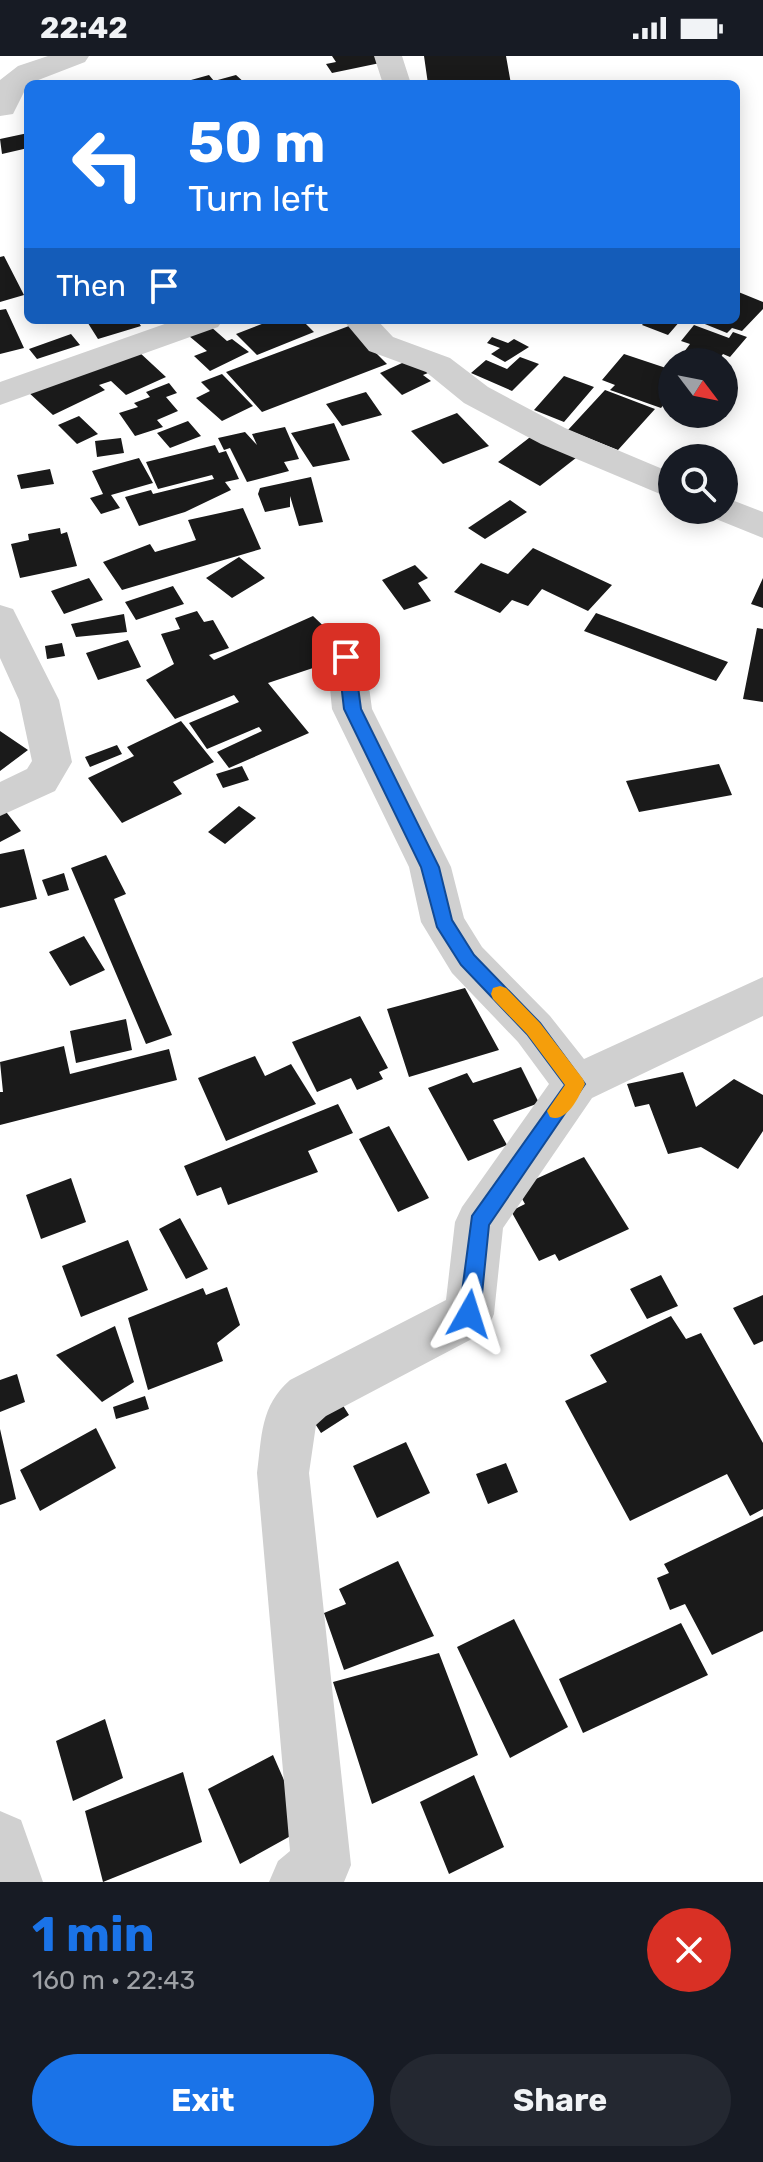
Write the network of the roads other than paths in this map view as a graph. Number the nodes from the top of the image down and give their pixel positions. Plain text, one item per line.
1 (75, 56) edge
2 (388, 56) edge
3 (396, 80) edge
4 (3, 108) dead end
5 (195, 324) edge
6 (363, 324) edge
7 (4, 388) edge
8 (658, 481) edge
9 (738, 515) edge
10 (763, 526) edge
11 (0, 618) edge
12 (346, 657) dead end
13 (0, 800) edge
14 (763, 995) edge
15 (576, 1084) junction
16 (0, 1841) edge
17 (13, 1882) edge
18 (299, 1882) edge

1 - 4 street
2 - 3 street
5 - 7 street
6 - 8 street
9 - 10 street
11 - 13 street
12 - 15 street
14 - 15 street
15 - 18 street
16 - 17 street

